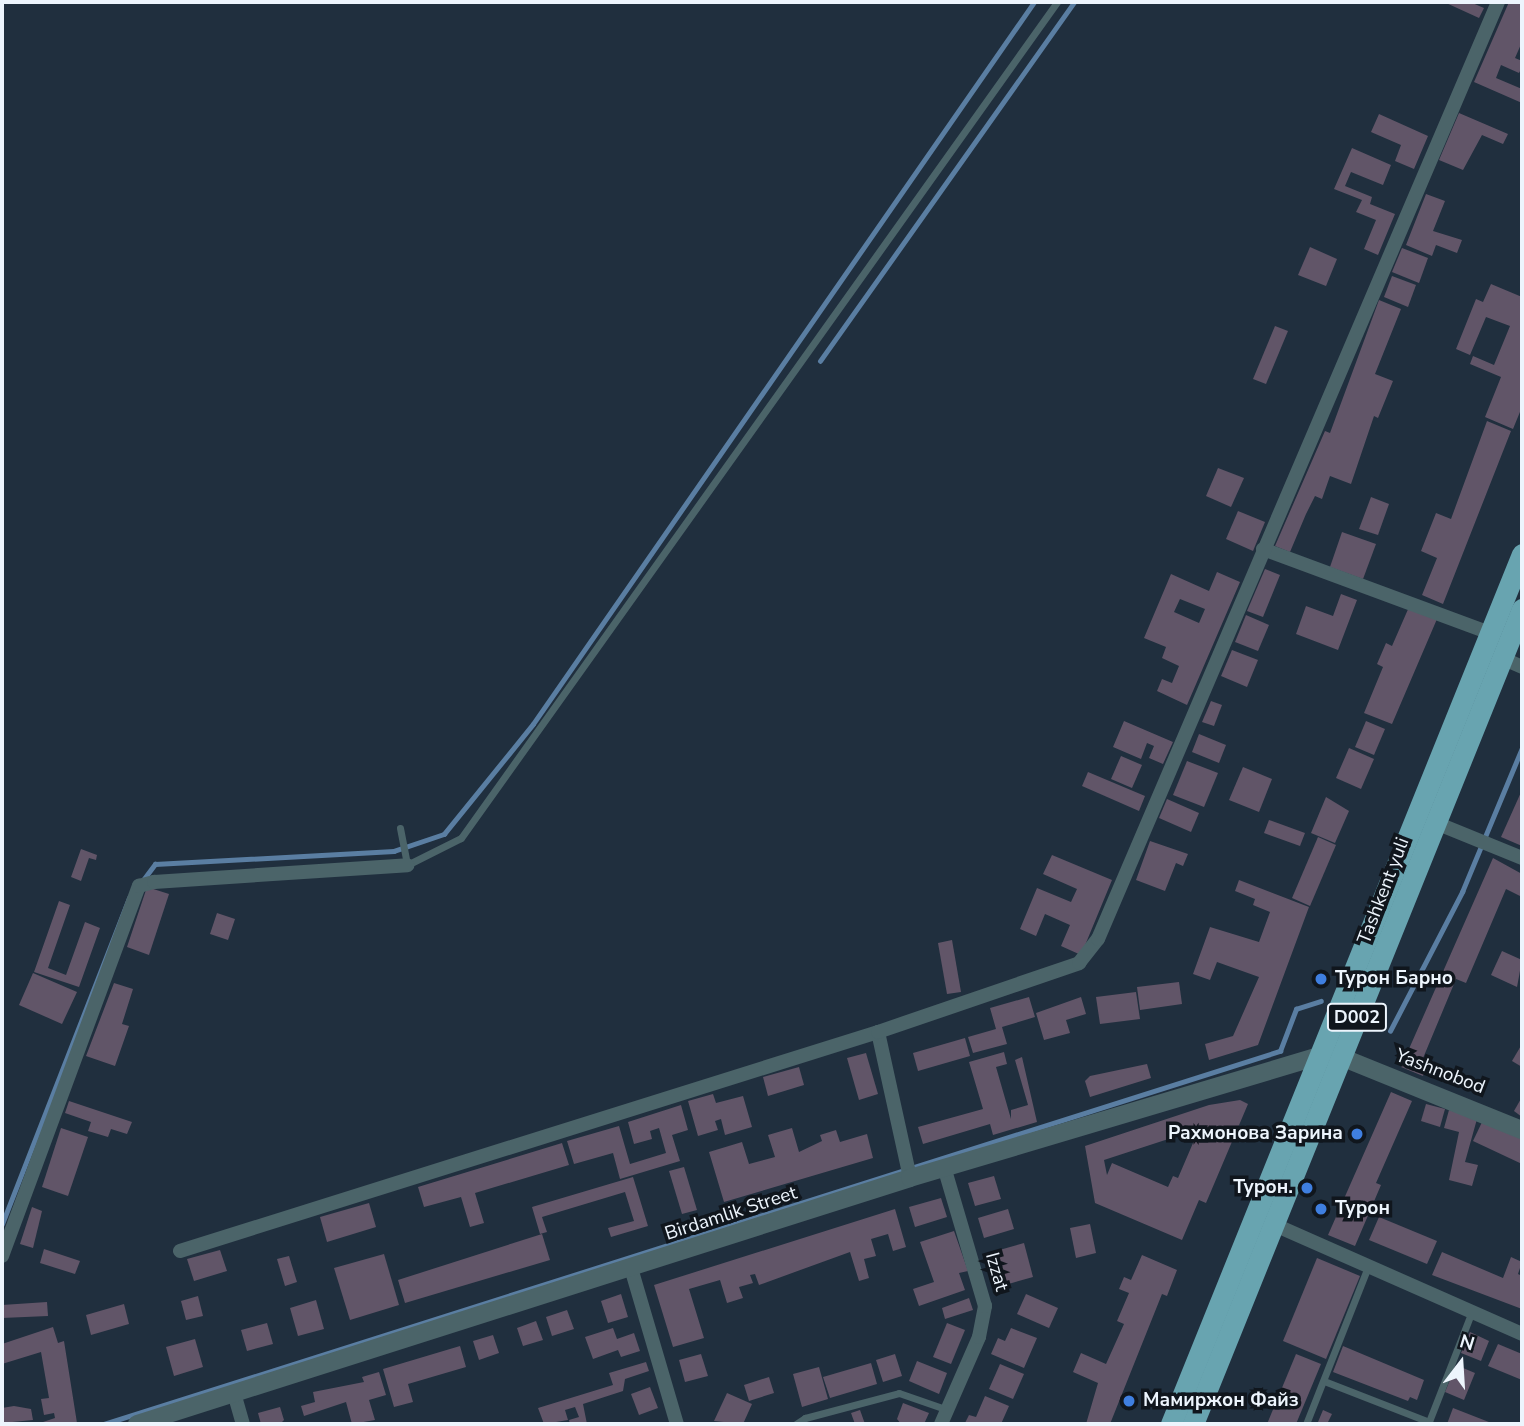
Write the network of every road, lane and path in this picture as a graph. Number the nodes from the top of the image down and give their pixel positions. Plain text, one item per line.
1 (1057, 2) edge
2 (1498, 2) edge
3 (1264, 550) junction
4 (1522, 554) edge
5 (1522, 609) edge
6 (1490, 633) junction
7 (1502, 658) junction
8 (1522, 667) edge
9 (1436, 823) junction
10 (400, 828) dead end
11 (1522, 858) edge
12 (407, 865) junction
13 (878, 1032) junction
14 (1330, 1057) junction
15 (1522, 1130) edge
16 (944, 1167) junction
17 (910, 1178) junction
18 (1275, 1225) junction
19 (180, 1251) dead end
20 (2, 1256) edge
21 (1368, 1266) junction
22 (632, 1268) junction
23 (1472, 1311) junction
24 (1522, 1334) edge
25 (1324, 1381) junction
26 (234, 1394) junction
27 (948, 1410) junction
28 (1428, 1423) edge
29 (137, 1424) edge
30 (243, 1424) edge
31 (677, 1424) edge
32 (796, 1424) edge
33 (941, 1424) edge
34 (1171, 1424) edge
35 (1193, 1424) edge
36 (1306, 1424) edge

1 - 12 lane
2 - 3 street
3 - 6 street
3 - 13 street
4 - 6 highway, Tashkent yuli / D002
5 - 7 highway, Tashkent yuli / D002
6 - 14 highway, Tashkent yuli / D002
7 - 8 street
7 - 9 highway, Tashkent yuli / D002
9 - 11 street
9 - 14 highway, Tashkent yuli / D002
10 - 12 lane
12 - 20 street
13 - 17 street
13 - 19 street
14 - 15 street, Yashnobod
14 - 16 street, Birdamlik Street
14 - 18 highway, Tashkent yuli / D002
14 - 34 highway, Tashkent yuli / D002
16 - 17 street, Birdamlik Street
16 - 27 street, Izzat
17 - 22 street, Birdamlik Street
18 - 21 street
18 - 35 highway, Tashkent yuli / D002
21 - 23 street
21 - 25 lane
22 - 26 street, Birdamlik Street
22 - 31 street
23 - 24 street
23 - 28 lane
25 - 28 lane
25 - 36 lane
26 - 29 street, Birdamlik Street
26 - 30 street
27 - 32 lane
27 - 33 street, Izzat

